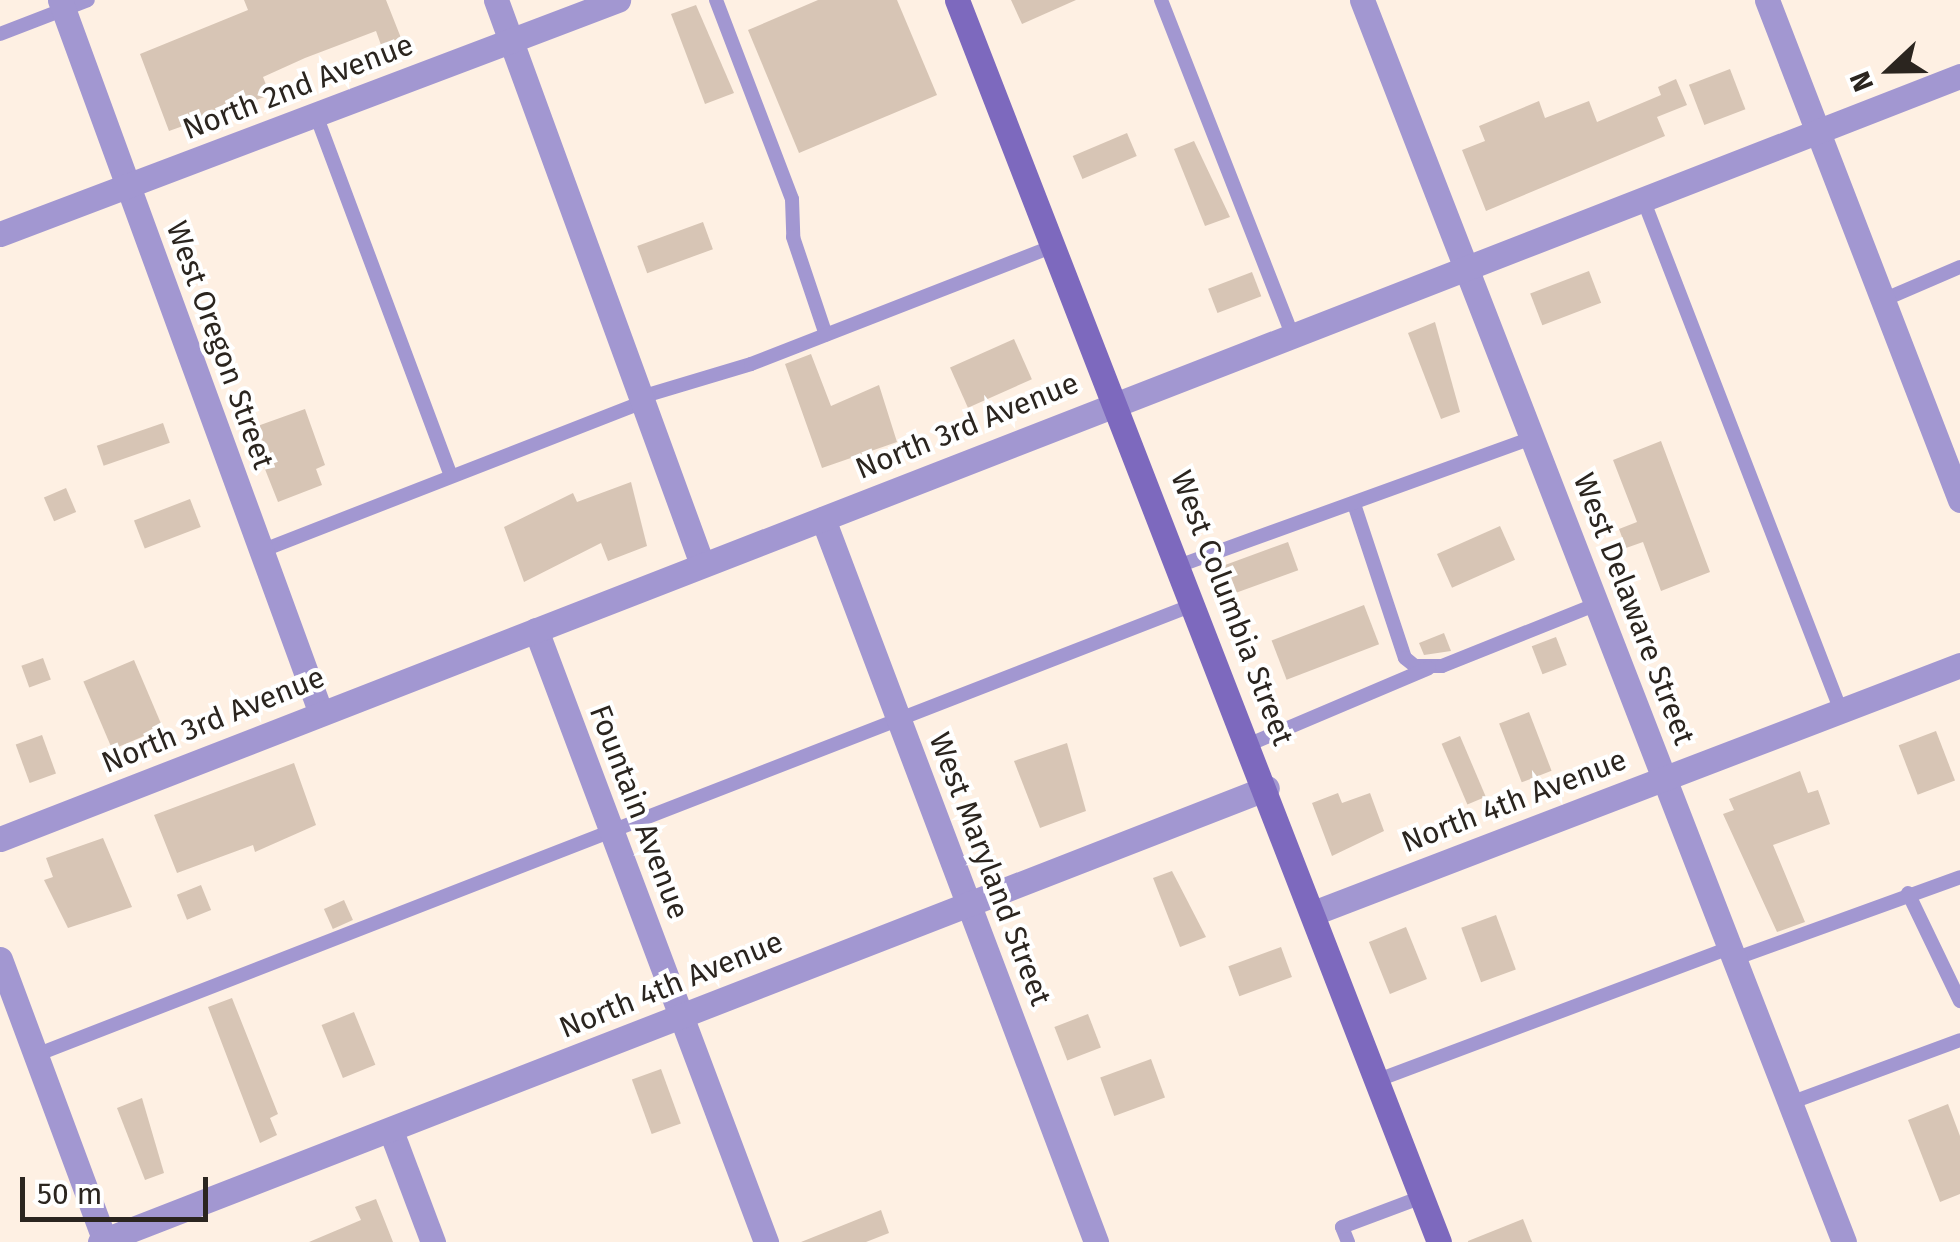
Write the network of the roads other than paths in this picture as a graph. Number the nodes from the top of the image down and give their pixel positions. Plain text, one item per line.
1 (88, 0) edge
2 (496, 0) edge
3 (618, 0) edge
4 (716, 0) edge
5 (957, 0) edge
6 (1160, 0) edge
7 (1362, 0) edge
8 (1767, 0) edge
9 (62, 4) edge
10 (580, 7) edge
11 (0, 34) edge
12 (511, 42) junction
13 (1960, 76) edge
14 (316, 115) junction
15 (1818, 130) junction
16 (127, 185) junction
17 (1643, 200) junction
18 (0, 234) edge
19 (1056, 246) junction
20 (1960, 267) edge
21 (1466, 269) junction
22 (1883, 300) junction
23 (1292, 334) junction
24 (826, 335) junction
25 (642, 400) junction
26 (1118, 401) junction
27 (1532, 438) junction
28 (1954, 466) edge
29 (451, 476) junction
30 (1960, 500) edge
31 (1354, 504) junction
32 (824, 519) junction
33 (260, 550) junction
34 (702, 564) junction
35 (1181, 565) junction
36 (1196, 603) junction
37 (1597, 604) junction
38 (536, 630) junction
39 (1960, 665) edge
40 (1429, 668) junction
41 (1841, 710) junction
42 (320, 712) junction
43 (900, 723) junction
44 (1250, 744) junction
45 (1665, 778) junction
46 (1267, 788) junction
47 (612, 834) junction
48 (0, 839) edge
49 (1960, 877) edge
50 (1908, 893) junction
51 (968, 904) junction
52 (1316, 912) junction
53 (1732, 954) junction
54 (0, 959) edge
55 (1960, 1001) edge
56 (680, 1015) junction
57 (1960, 1040) edge
58 (36, 1056) junction
59 (1378, 1080) junction
60 (1790, 1103) junction
61 (391, 1132) junction
62 (1422, 1197) junction
63 (103, 1241) edge
64 (433, 1242) edge
65 (766, 1242) edge
66 (1096, 1242) edge
67 (1348, 1242) edge
68 (1439, 1242) edge
69 (1844, 1242) edge

1 - 9 lane
2 - 12 street
3 - 10 street, North 2nd Avenue
4 - 24 lane
5 - 19 main road, West Columbia Street
6 - 23 lane
7 - 21 street, West Delaware Street
8 - 15 street
9 - 11 lane
9 - 16 street, West Oregon Street
10 - 12 street, North 2nd Avenue
12 - 14 street, North 2nd Avenue
12 - 25 street
13 - 15 street, North 3rd Avenue
14 - 16 street, North 2nd Avenue
14 - 29 lane
15 - 17 street, North 3rd Avenue
15 - 22 street
16 - 18 street, North 2nd Avenue
16 - 33 street, West Oregon Street
17 - 21 street, North 3rd Avenue
17 - 41 lane
19 - 24 lane
19 - 26 main road, West Columbia Street
20 - 22 lane
21 - 23 street, North 3rd Avenue
21 - 27 street, West Delaware Street
22 - 28 street
23 - 26 street, North 3rd Avenue
24 - 25 lane
25 - 29 lane
25 - 34 street
26 - 32 street, North 3rd Avenue
26 - 35 main road, West Columbia Street
27 - 31 lane
27 - 37 street, West Delaware Street
28 - 30 street
29 - 33 lane
31 - 35 lane
31 - 40 lane
32 - 34 street, North 3rd Avenue
32 - 43 street, West Maryland Street
33 - 42 street, West Oregon Street
34 - 38 street, North 3rd Avenue
35 - 36 main road, West Columbia Street
36 - 43 lane
36 - 44 main road, West Columbia Street
37 - 40 lane
37 - 45 street, West Delaware Street
38 - 42 street, North 3rd Avenue
38 - 47 street, Fountain Avenue
39 - 41 street, North 4th Avenue
40 - 44 lane
41 - 45 street, North 4th Avenue
42 - 48 street, North 3rd Avenue
43 - 47 lane
43 - 51 street, West Maryland Street
44 - 46 main road, West Columbia Street
45 - 52 street, North 4th Avenue
45 - 53 street, West Delaware Street
46 - 51 street, North 4th Avenue
46 - 52 main road, West Columbia Street
47 - 56 street, Fountain Avenue
47 - 58 lane
49 - 50 lane
50 - 53 lane
50 - 55 lane
51 - 56 street, North 4th Avenue
51 - 66 street, West Maryland Street
52 - 59 main road, West Columbia Street
53 - 59 lane
53 - 60 street, West Delaware Street
54 - 58 street
56 - 61 street, North 4th Avenue
56 - 65 street, Fountain Avenue
57 - 60 lane
58 - 63 street
59 - 62 main road, West Columbia Street
60 - 69 street, West Delaware Street
61 - 63 street, North 4th Avenue
61 - 64 street
62 - 67 lane
62 - 68 main road, West Columbia Street

